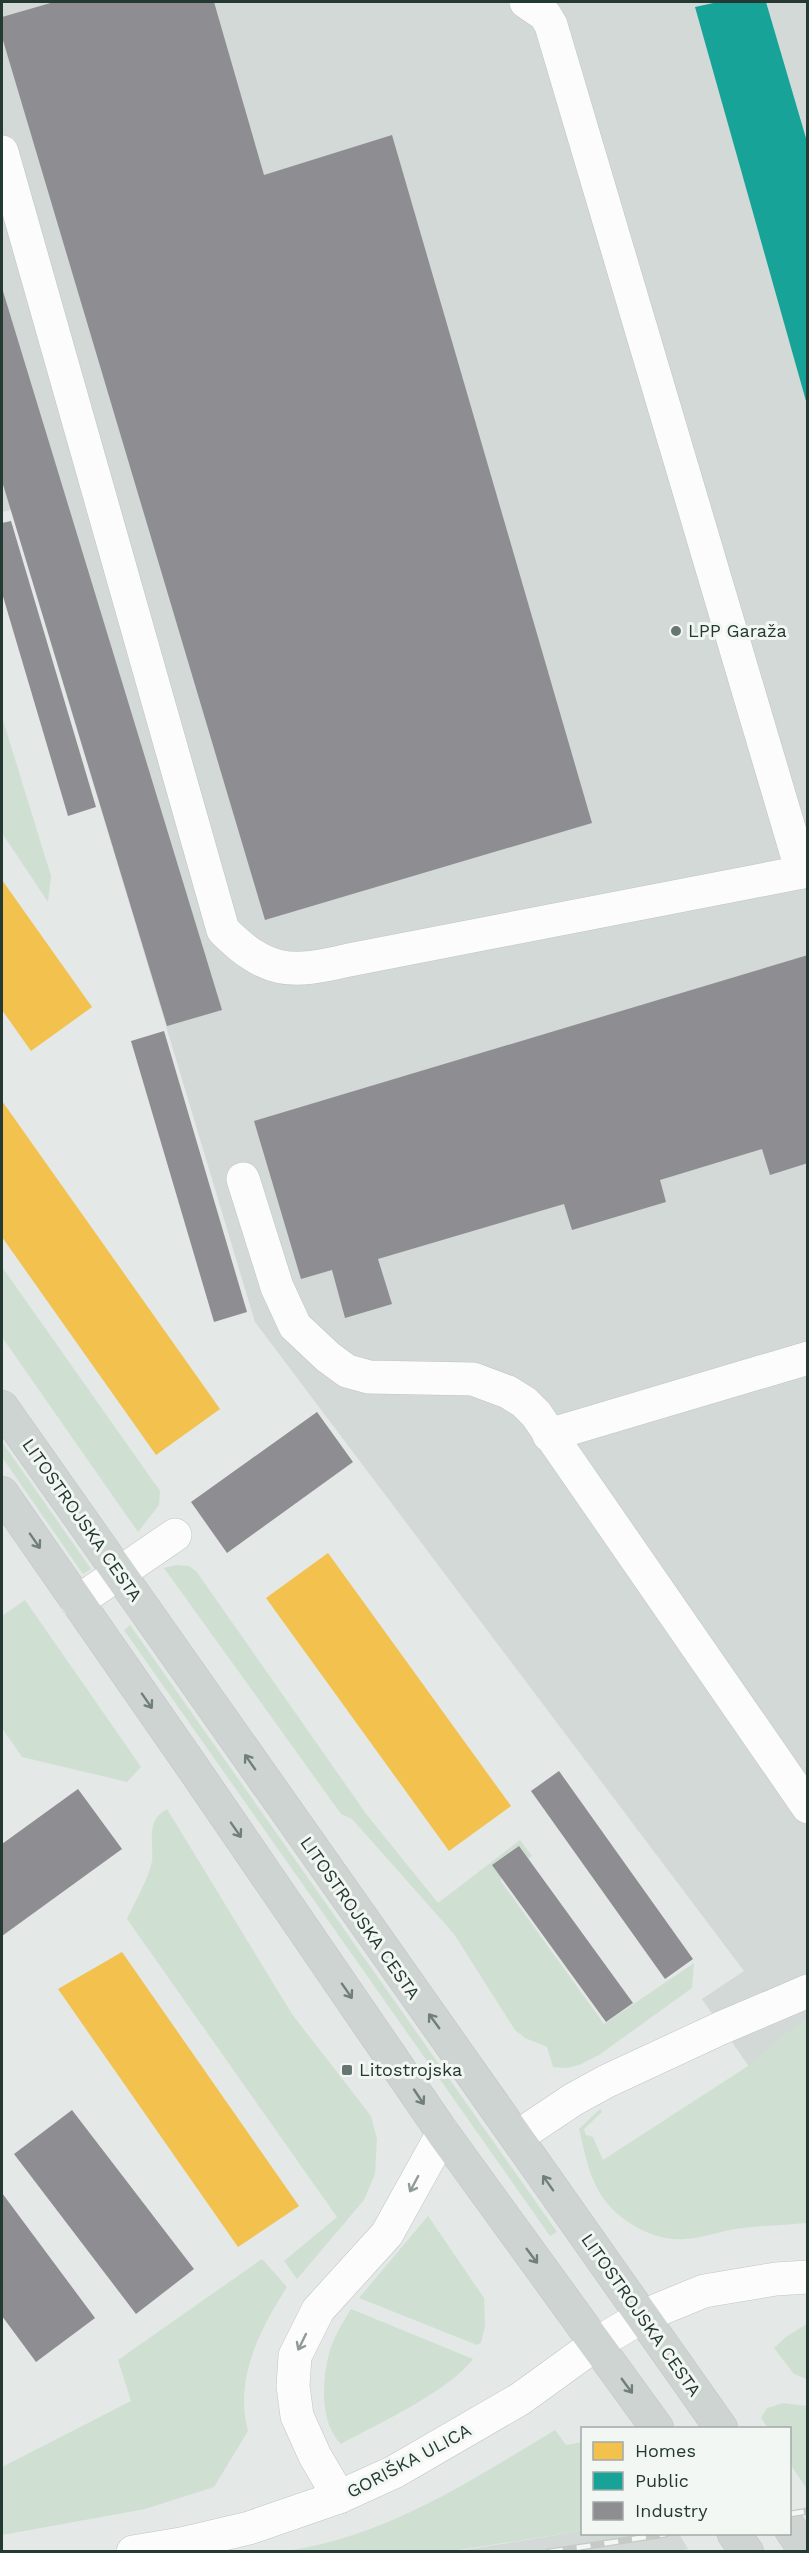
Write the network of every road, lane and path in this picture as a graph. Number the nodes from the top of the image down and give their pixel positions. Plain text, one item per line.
1 (526, 2) edge
2 (2, 152) edge
3 (805, 872) edge
4 (243, 1179) dead end
5 (807, 1358) edge
6 (2, 1407) edge
7 (549, 1435) junction
8 (2, 1493) edge
9 (175, 1535) dead end
10 (118, 1572) junction
11 (78, 1602) junction
12 (807, 1808) edge
13 (807, 1991) edge
14 (443, 2133) junction
15 (517, 2137) junction
16 (807, 2277) edge
17 (643, 2316) junction
18 (596, 2344) junction
19 (656, 2427) edge
20 (720, 2427) edge
21 (339, 2498) junction
22 (791, 2531) edge
23 (735, 2535) edge
24 (133, 2552) edge
25 (747, 2552) edge
26 (806, 2552) edge

1 - 3 street
2 - 3 street
4 - 7 street
5 - 7 street
6 - 10 main road, LITOSTROJSKA CESTA
7 - 12 street
8 -> 11 main road
9 - 10 street
10 - 11 street
15 -> 10 main road, LITOSTROJSKA CESTA
11 -> 14 main road
13 - 15 street
14 -> 18 main road
14 -> 21 street
17 -> 15 main road, LITOSTROJSKA CESTA
16 - 17 street, GORIŠKA ULICA
17 - 18 street, GORIŠKA ULICA
17 - 20 main road, LITOSTROJSKA CESTA
18 -> 19 main road
18 - 21 street, GORIŠKA ULICA
21 - 24 street, GORIŠKA ULICA
22 - 26 main road
23 - 25 main road

